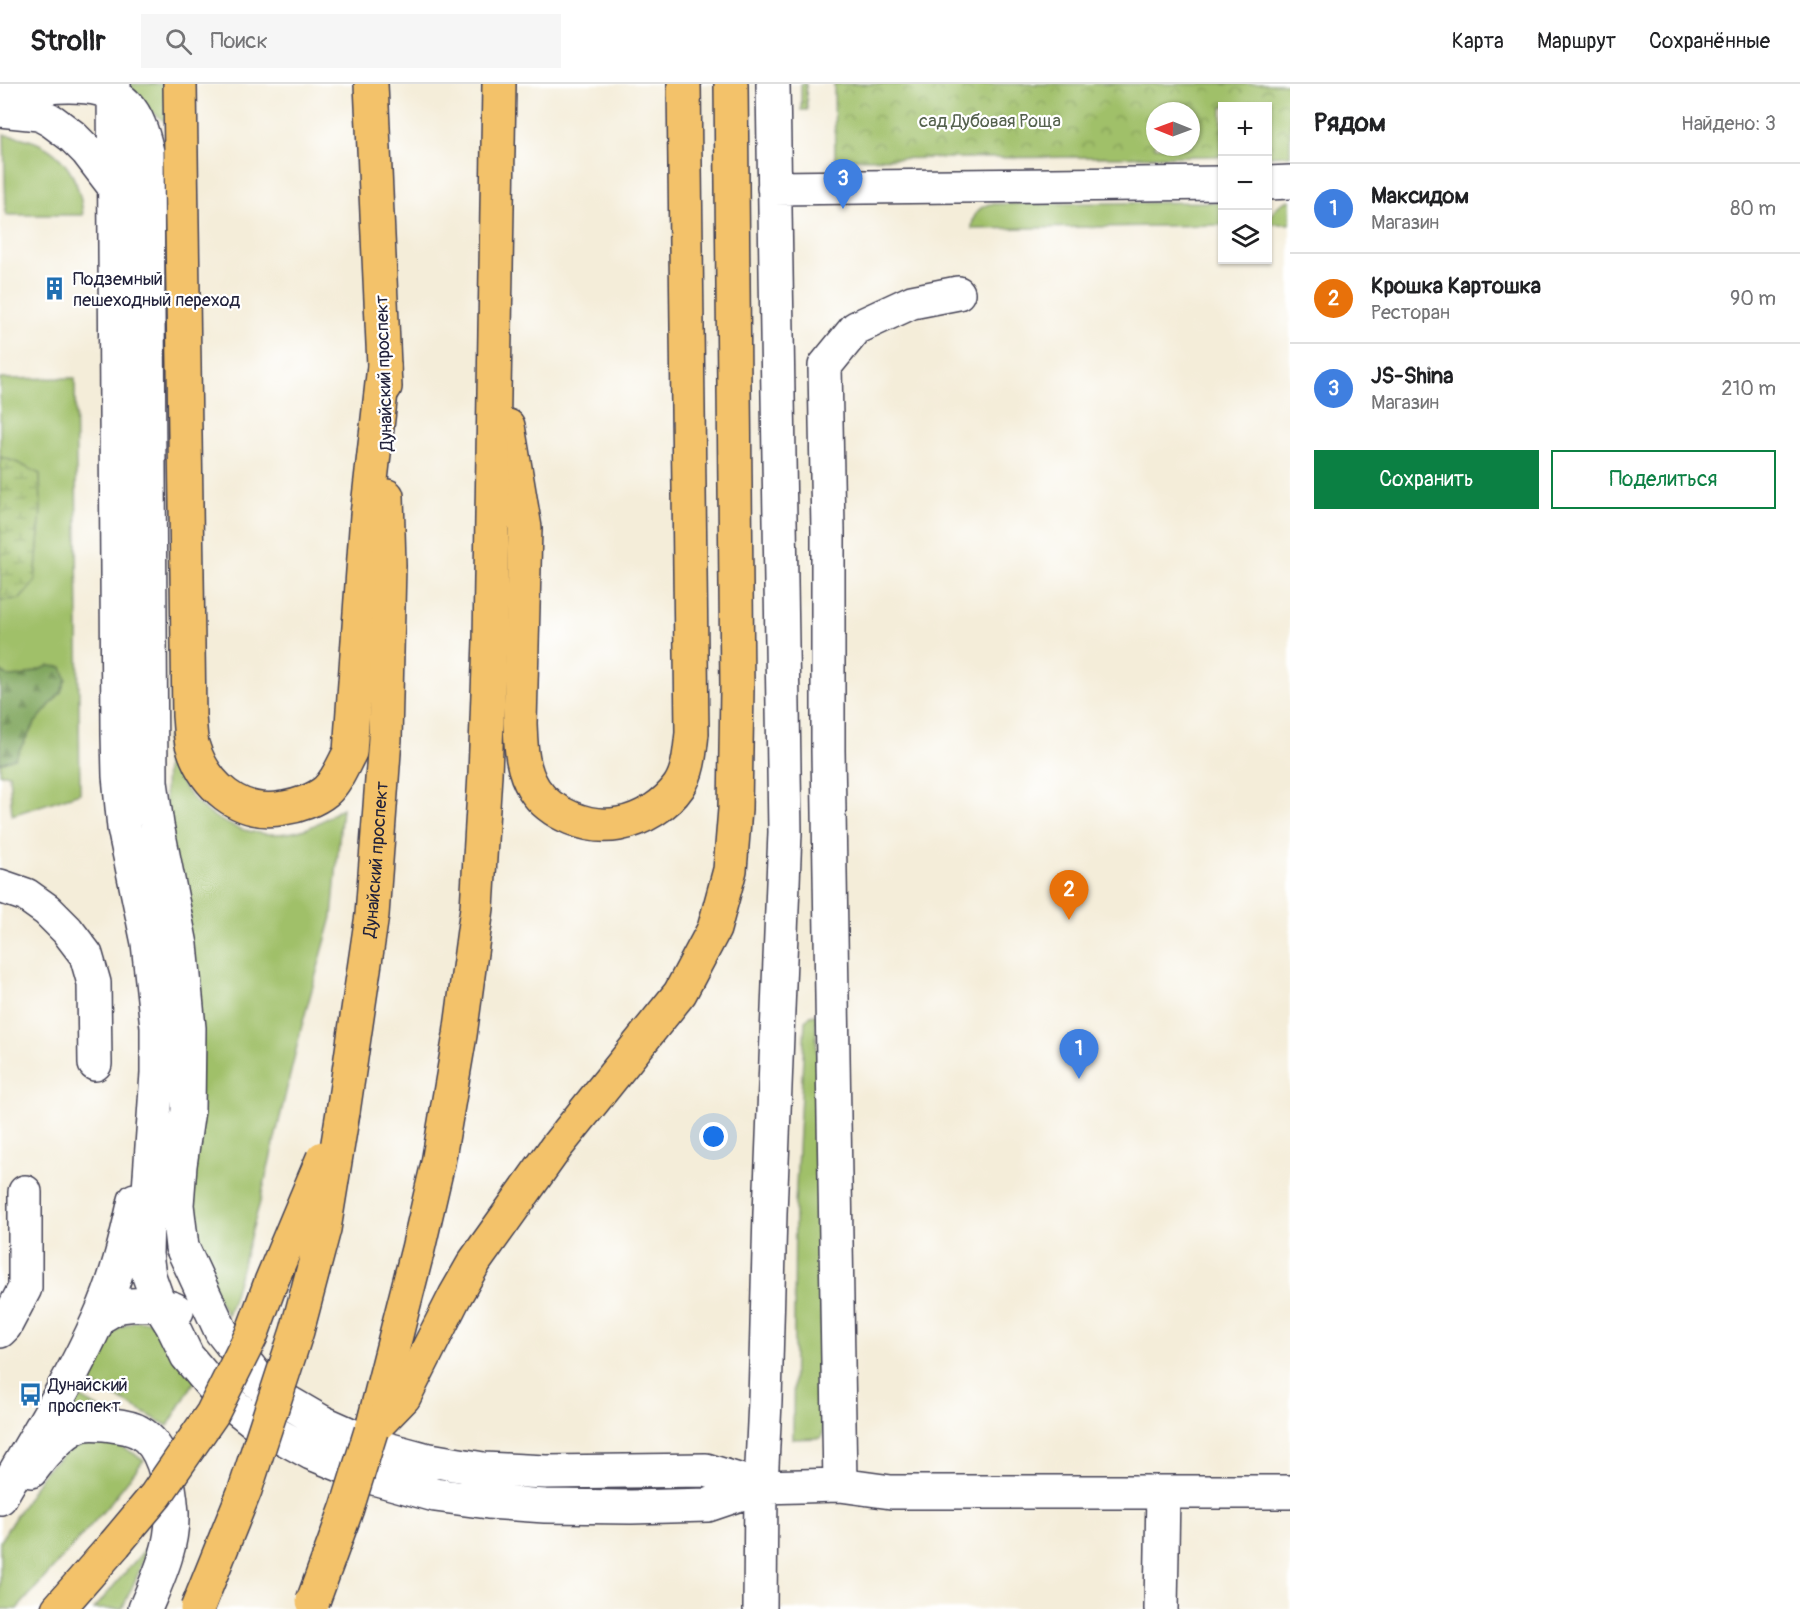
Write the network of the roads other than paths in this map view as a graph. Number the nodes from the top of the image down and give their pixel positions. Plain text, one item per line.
1 (61, 84) edge
2 (180, 84) edge
3 (371, 84) edge
4 (499, 84) edge
5 (684, 84) edge
6 (731, 84) edge
7 (774, 84) edge
8 (115, 89) edge
9 (0, 93) edge
10 (0, 110) edge
11 (1290, 182) edge
12 (1218, 183) edge
13 (1272, 183) edge
14 (774, 188) junction
15 (116, 189) junction
16 (958, 293) dead end
17 (494, 341) junction
18 (384, 366) junction
19 (0, 886) edge
20 (95, 1064) dead end
21 (343, 1112) junction
22 (154, 1117) junction
23 (25, 1192) dead end
24 (159, 1304) junction
25 (100, 1317) junction
26 (0, 1331) edge
27 (267, 1390) junction
28 (371, 1431) junction
29 (840, 1485) junction
30 (760, 1487) junction
31 (1163, 1492) junction
32 (1290, 1492) edge
33 (0, 1498) edge
34 (0, 1518) edge
35 (311, 1606) edge
36 (58, 1609) edge
37 (145, 1609) edge
38 (197, 1609) edge
39 (760, 1609) edge
40 (1161, 1609) edge

1 - 8 street
1 - 9 street
2 - 18 main road
3 - 18 main road, Дунайский проспект
4 - 17 main road
5 - 17 main road
6 - 28 main road
7 - 14 street
8 - 15 street
8 - 27 street
10 - 15 street
11 - 13 street
12 - 14 street
14 - 30 street
15 - 22 street
16 - 29 street
17 - 28 main road
18 - 21 main road, Дунайский проспект
19 - 20 street
21 - 36 main road, bridge
21 - 38 main road, Дунайский проспект, bridge
22 - 24 street
22 - 25 street
23 - 26 street
24 - 25 street
24 - 27 street
24 - 30 street
25 - 33 street
27 - 30 street
28 - 35 main road, bridge
29 - 30 street
29 - 31 street
30 - 39 street
31 - 32 street
31 - 40 street
34 - 37 street

